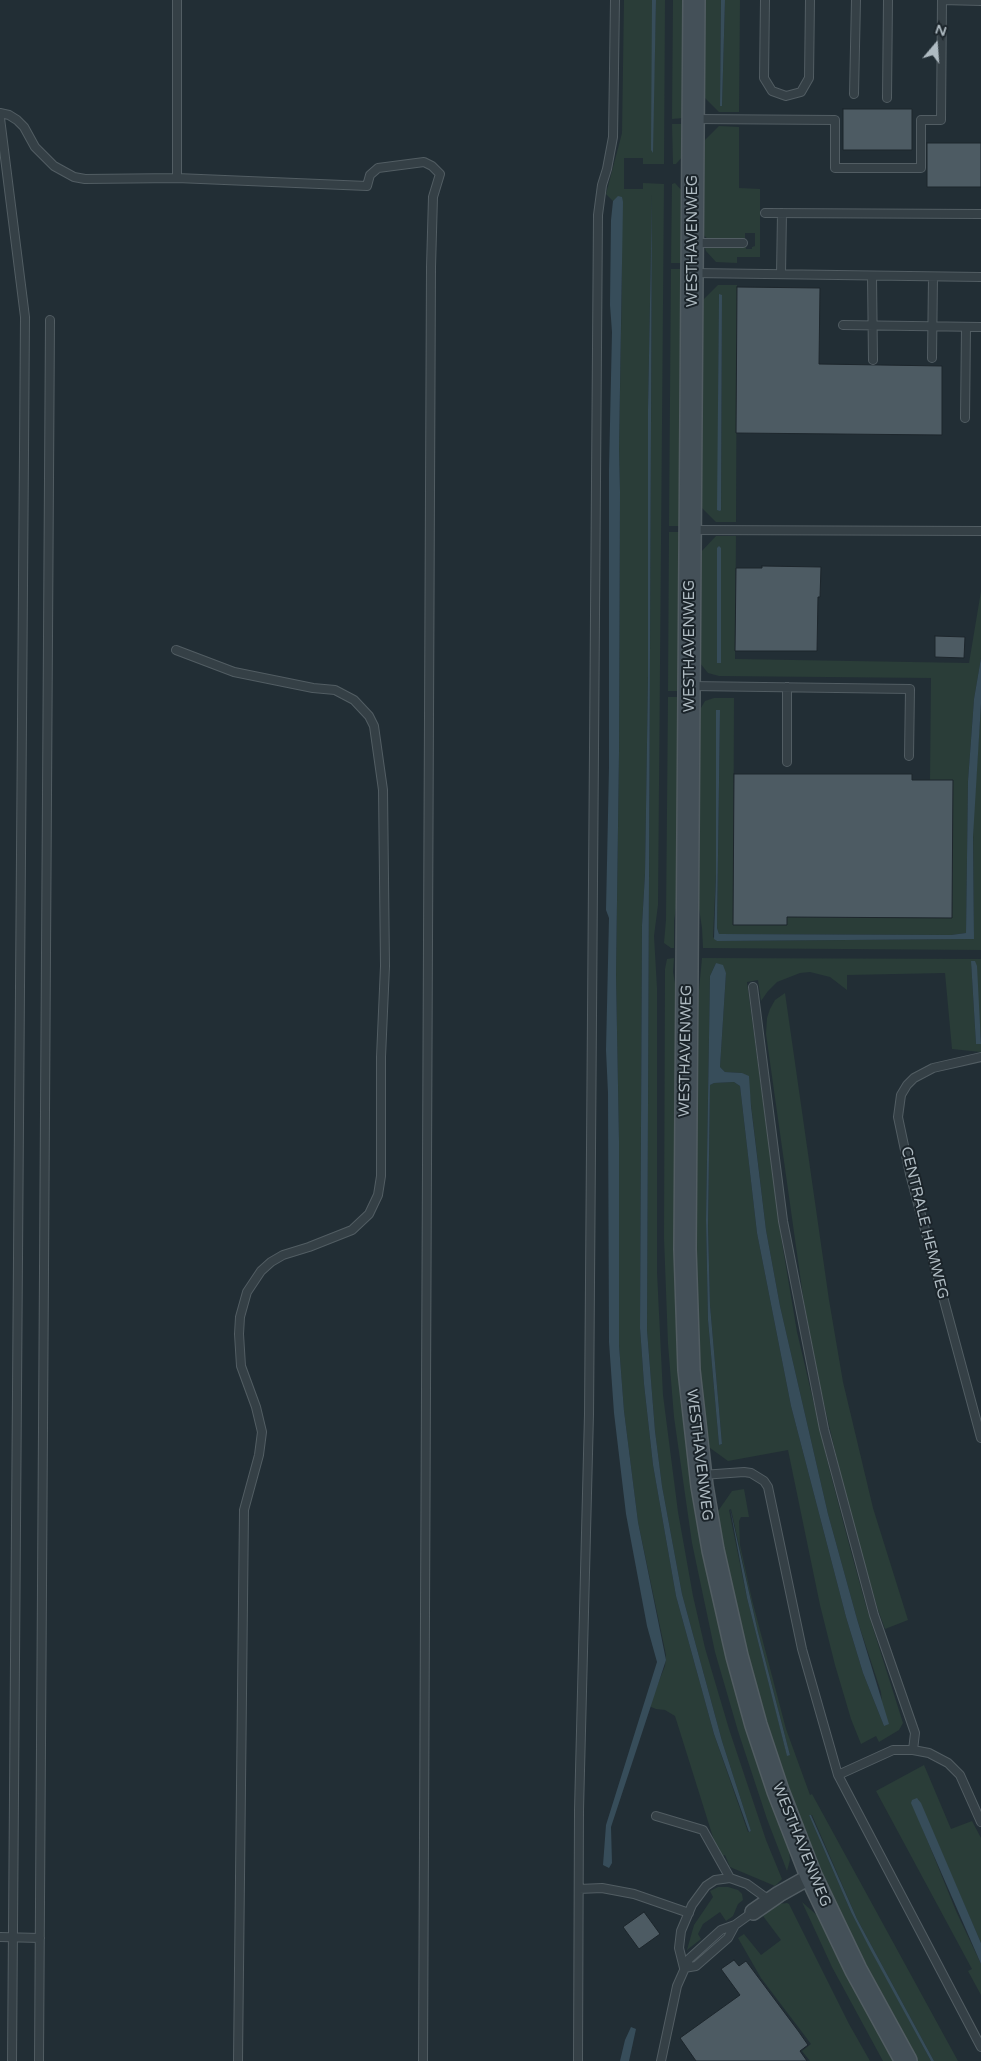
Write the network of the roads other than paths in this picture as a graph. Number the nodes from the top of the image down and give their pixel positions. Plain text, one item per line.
1 (177, 0) edge
2 (615, 0) edge
3 (694, 0) edge
4 (765, 0) edge
5 (810, 0) edge
6 (856, 0) edge
7 (888, 0) edge
8 (981, 0) edge
9 (854, 94) dead end
10 (887, 98) dead end
11 (0, 113) edge
12 (0, 118) edge
13 (693, 119) junction
14 (177, 178) junction
15 (765, 213) dead end
16 (782, 213) junction
17 (981, 214) edge
18 (692, 243) junction
19 (743, 243) dead end
20 (692, 274) junction
21 (781, 274) junction
22 (872, 276) junction
23 (932, 277) junction
24 (981, 277) edge
25 (50, 320) dead end
26 (844, 325) dead end
27 (873, 325) junction
28 (932, 326) junction
29 (966, 326) junction
30 (981, 327) edge
31 (932, 358) dead end
32 (873, 360) dead end
33 (965, 418) dead end
34 (690, 530) junction
35 (981, 531) edge
36 (176, 650) dead end
37 (689, 686) junction
38 (787, 687) junction
39 (909, 756) dead end
40 (787, 762) dead end
41 (753, 987) dead end
42 (980, 1057) edge
43 (981, 1438) edge
44 (701, 1475) junction
45 (913, 1750) junction
46 (838, 1775) junction
47 (656, 1816) dead end
48 (981, 1822) edge
49 (811, 1876) junction
50 (730, 1878) junction
51 (579, 1889) junction
52 (769, 1900) junction
53 (753, 1912) joint
54 (689, 1913) junction
55 (0, 1937) edge
56 (13, 1937) junction
57 (40, 1938) junction
58 (684, 1968) junction
59 (981, 2047) edge
60 (12, 2061) edge
61 (39, 2061) edge
62 (238, 2061) edge
63 (423, 2061) edge
64 (578, 2061) edge
65 (661, 2061) edge
66 (906, 2061) edge

1 - 14 lane
2 - 51 lane
3 - 13 street, WESTHAVENWEG
4 - 5 lane
6 - 9 lane
7 - 10 lane
8 - 13 lane
11 - 14 lane
12 - 56 lane
13 - 18 street, WESTHAVENWEG
14 - 63 lane
15 - 16 lane
16 - 17 lane
16 - 21 lane
18 - 19 lane
18 - 20 street, WESTHAVENWEG
20 - 21 lane
20 - 34 street, WESTHAVENWEG
21 - 22 lane
22 - 23 lane
22 - 27 lane
23 - 24 lane
23 - 28 lane
25 - 57 lane
26 - 27 lane
27 - 28 lane
27 - 32 lane
28 - 29 lane
28 - 31 lane
29 - 30 lane
29 - 33 lane
34 - 35 lane
34 - 37 street, WESTHAVENWEG
36 - 62 lane
37 - 38 lane
37 - 44 street, WESTHAVENWEG
38 - 39 lane
38 - 40 lane
41 - 45 lane
42 - 43 lane, CENTRALE HEMWEG
44 - 46 lane
44 - 49 street, WESTHAVENWEG
45 - 46 lane
45 - 48 lane
46 - 59 lane
47 - 50 lane
49 - 52 street
49 - 66 street, WESTHAVENWEG
50 - 52 lane
50 - 54 lane
51 - 54 lane
51 - 64 lane
52 - 53 street
53 - 58 lane
54 - 58 lane
55 - 56 lane
56 - 57 lane
56 - 60 lane
57 - 61 lane
58 - 65 lane

